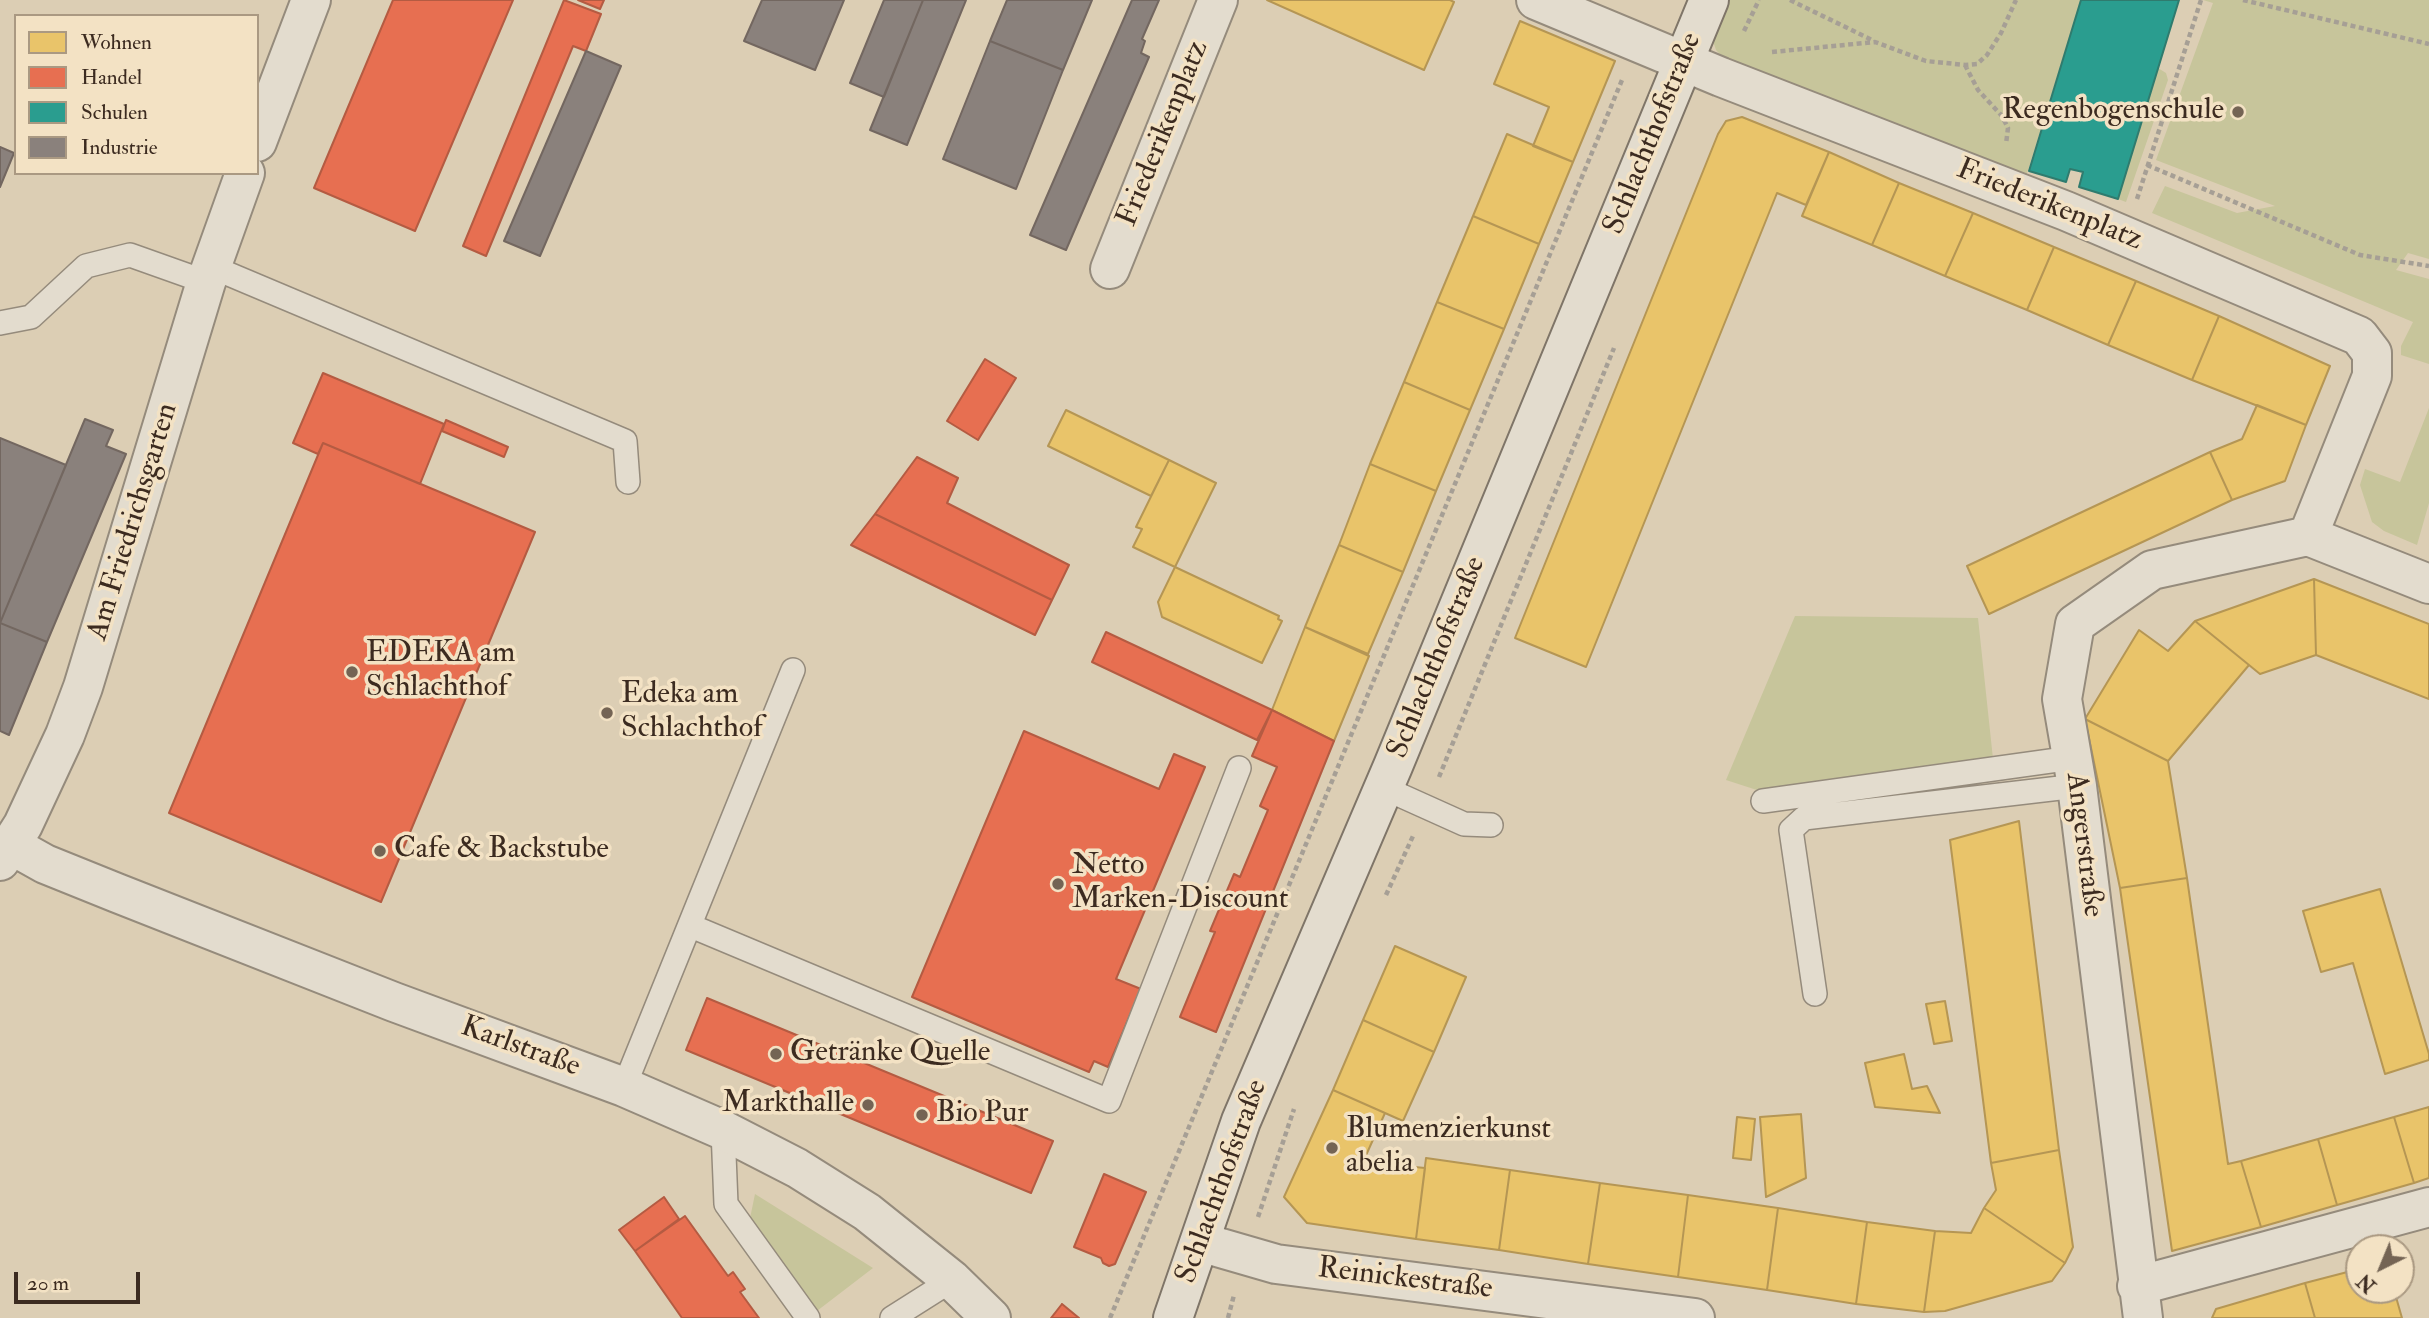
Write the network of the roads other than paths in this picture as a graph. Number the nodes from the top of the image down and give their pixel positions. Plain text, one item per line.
1 (311, 0) edge
2 (1218, 0) edge
3 (1536, 0) edge
4 (1709, 0) edge
5 (1683, 61) junction
6 (259, 137) edge
7 (244, 175) edge
8 (1110, 269) dead end
9 (209, 275) junction
10 (0, 323) edge
11 (628, 482) dead end
12 (2308, 536) junction
13 (2429, 583) edge
14 (793, 670) dead end
15 (1239, 768) dead end
16 (2074, 772) junction
17 (1384, 788) junction
18 (1763, 801) dead end
19 (1491, 825) dead end
20 (5, 853) edge
21 (691, 926) junction
22 (1815, 994) dead end
23 (624, 1087) junction
24 (723, 1130) junction
25 (2429, 1207) edge
26 (1200, 1242) junction
27 (952, 1280) junction
28 (2140, 1302) edge
29 (808, 1318) edge
30 (892, 1318) edge
31 (991, 1318) edge
32 (1173, 1318) edge
33 (1695, 1318) edge

1 - 6 street
2 - 8 street, Friederikenplatz
3 - 5 street, Friederikenplatz
4 - 5 street, Schlachthofstraße
5 - 12 street, Friederikenplatz
5 - 17 street, Schlachthofstraße
7 - 9 street, Am Friedrichsgarten
9 - 10 lane
9 - 11 lane
9 - 20 street, Am Friedrichsgarten
12 - 13 street
12 - 16 street, Angerstraße
14 - 21 lane
15 - 21 lane
16 - 18 lane
16 - 22 lane
16 - 28 street, Angerstraße
17 - 19 lane
17 - 26 street, Schlachthofstraße
20 - 23 street, Karlstraße
21 - 23 lane
23 - 24 street, Karlstraße
24 - 27 street, Karlstraße
24 - 29 lane
25 - 28 street
26 - 32 street, Schlachthofstraße
26 - 33 street, Reinickestraße
27 - 30 lane
27 - 31 street, Karlstraße

